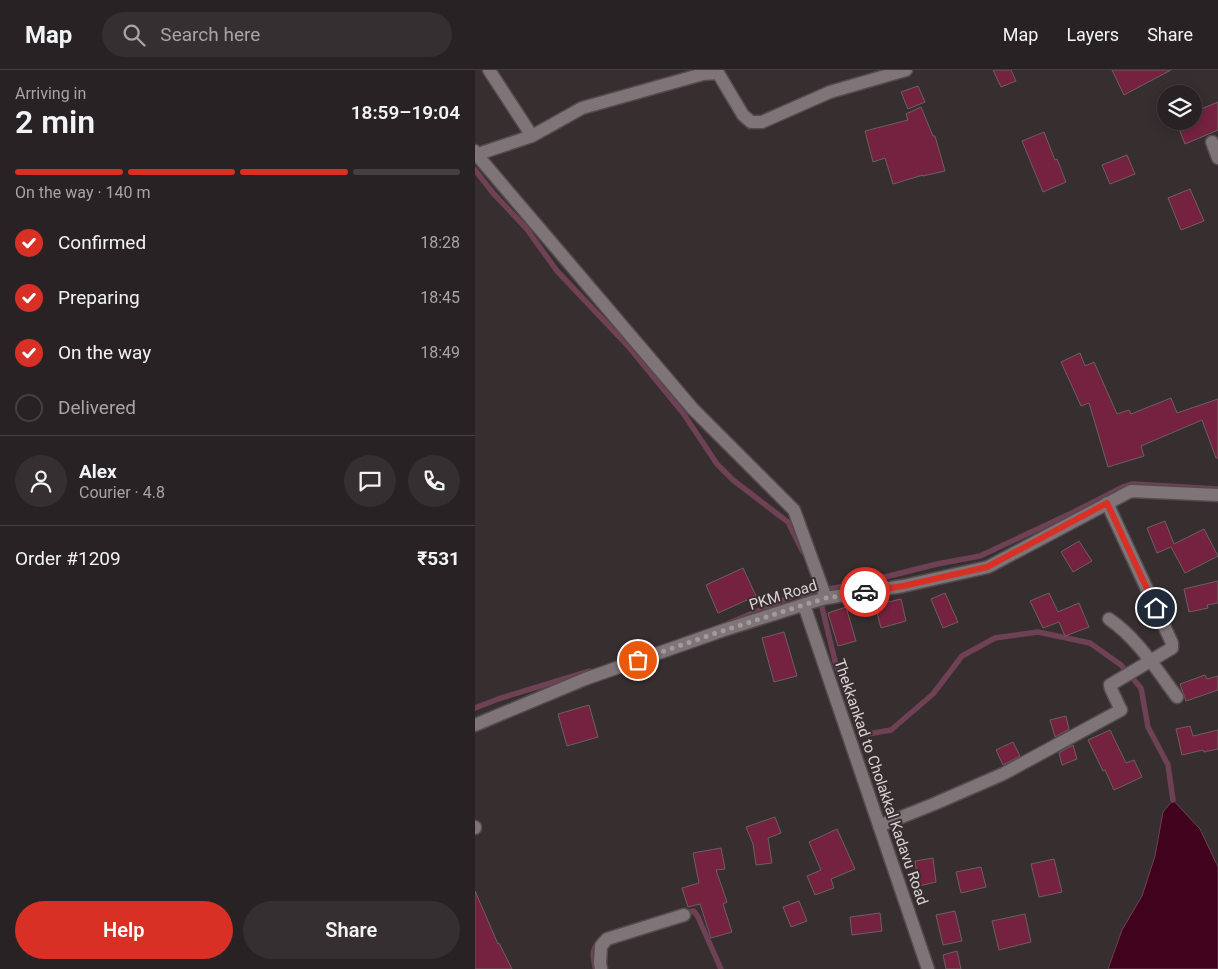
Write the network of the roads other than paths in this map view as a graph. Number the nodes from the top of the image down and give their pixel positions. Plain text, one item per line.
1 (489, 70) edge
2 (906, 70) edge
3 (532, 136) junction
4 (1212, 142) dead end
5 (476, 153) edge
6 (1218, 158) edge
7 (1218, 495) edge
8 (1107, 503) junction
9 (826, 598) junction
10 (804, 605) junction
11 (1109, 620) dead end
12 (1150, 661) junction
13 (1177, 696) dead end
14 (475, 725) edge
15 (879, 826) junction
16 (684, 915) dead end
17 (601, 969) edge
18 (928, 969) edge

1 - 3 street
2 - 3 street
3 - 5 street
4 - 6 street
5 - 9 street
7 - 8 street, PKM Road
8 - 9 street, PKM Road
8 - 12 street
9 - 10 street, PKM Road
10 - 14 street, PKM Road
10 - 15 street, Thekkankad to Cholakkal Kadavu Road
11 - 12 street
12 - 13 street
12 - 15 street
15 - 18 street, Thekkankad to Cholakkal Kadavu Road
16 - 17 street

